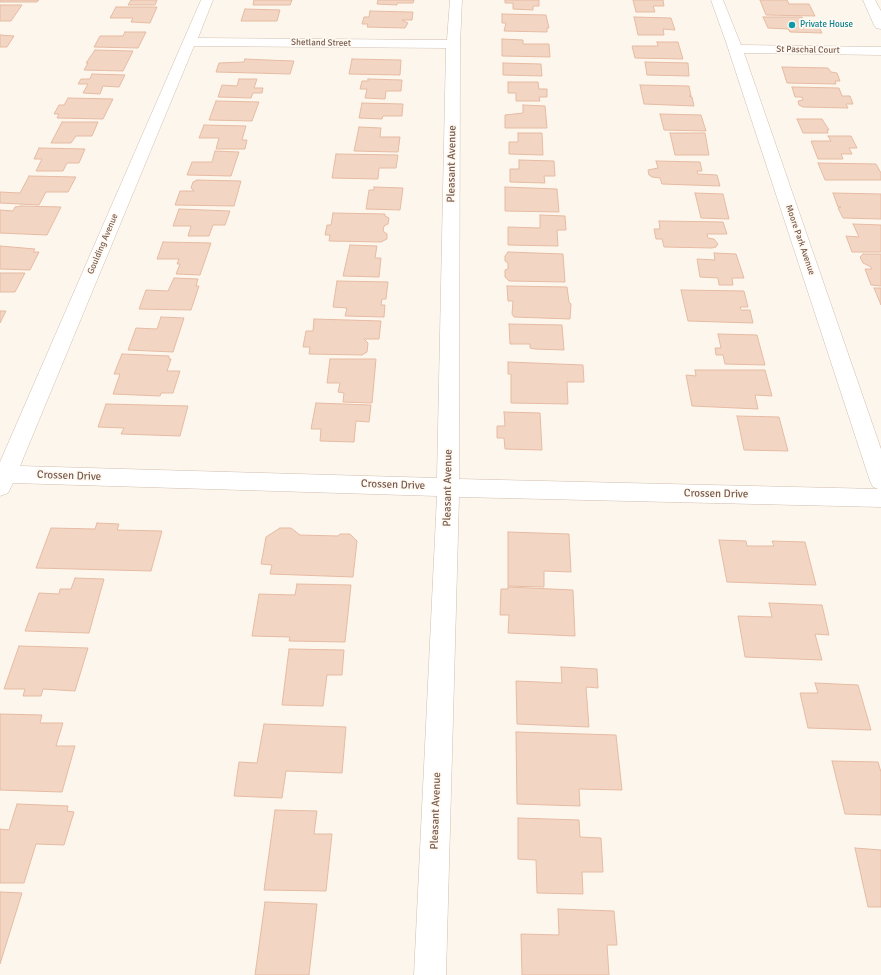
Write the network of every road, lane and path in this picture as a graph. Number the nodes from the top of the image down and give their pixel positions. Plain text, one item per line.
1 (207, 0) edge
2 (456, 0) edge
3 (717, 0) edge
4 (869, 0) edge
5 (881, 25) edge
6 (189, 42) junction
7 (453, 44) junction
8 (735, 49) junction
9 (881, 51) edge
10 (2, 479) edge
11 (881, 481) edge
12 (448, 487) junction
13 (881, 498) edge
14 (430, 975) edge

1 - 6 street, Goulding Avenue
2 - 7 street, Pleasant Avenue
3 - 8 street, Moore Park Avenue
4 - 5 street
6 - 7 street, Shetland Street
6 - 10 street, Goulding Avenue
7 - 12 street, Pleasant Avenue
8 - 9 street, St Paschal Court
8 - 11 street, Moore Park Avenue
10 - 12 street, Crossen Drive
12 - 13 street, Crossen Drive
12 - 14 street, Pleasant Avenue

